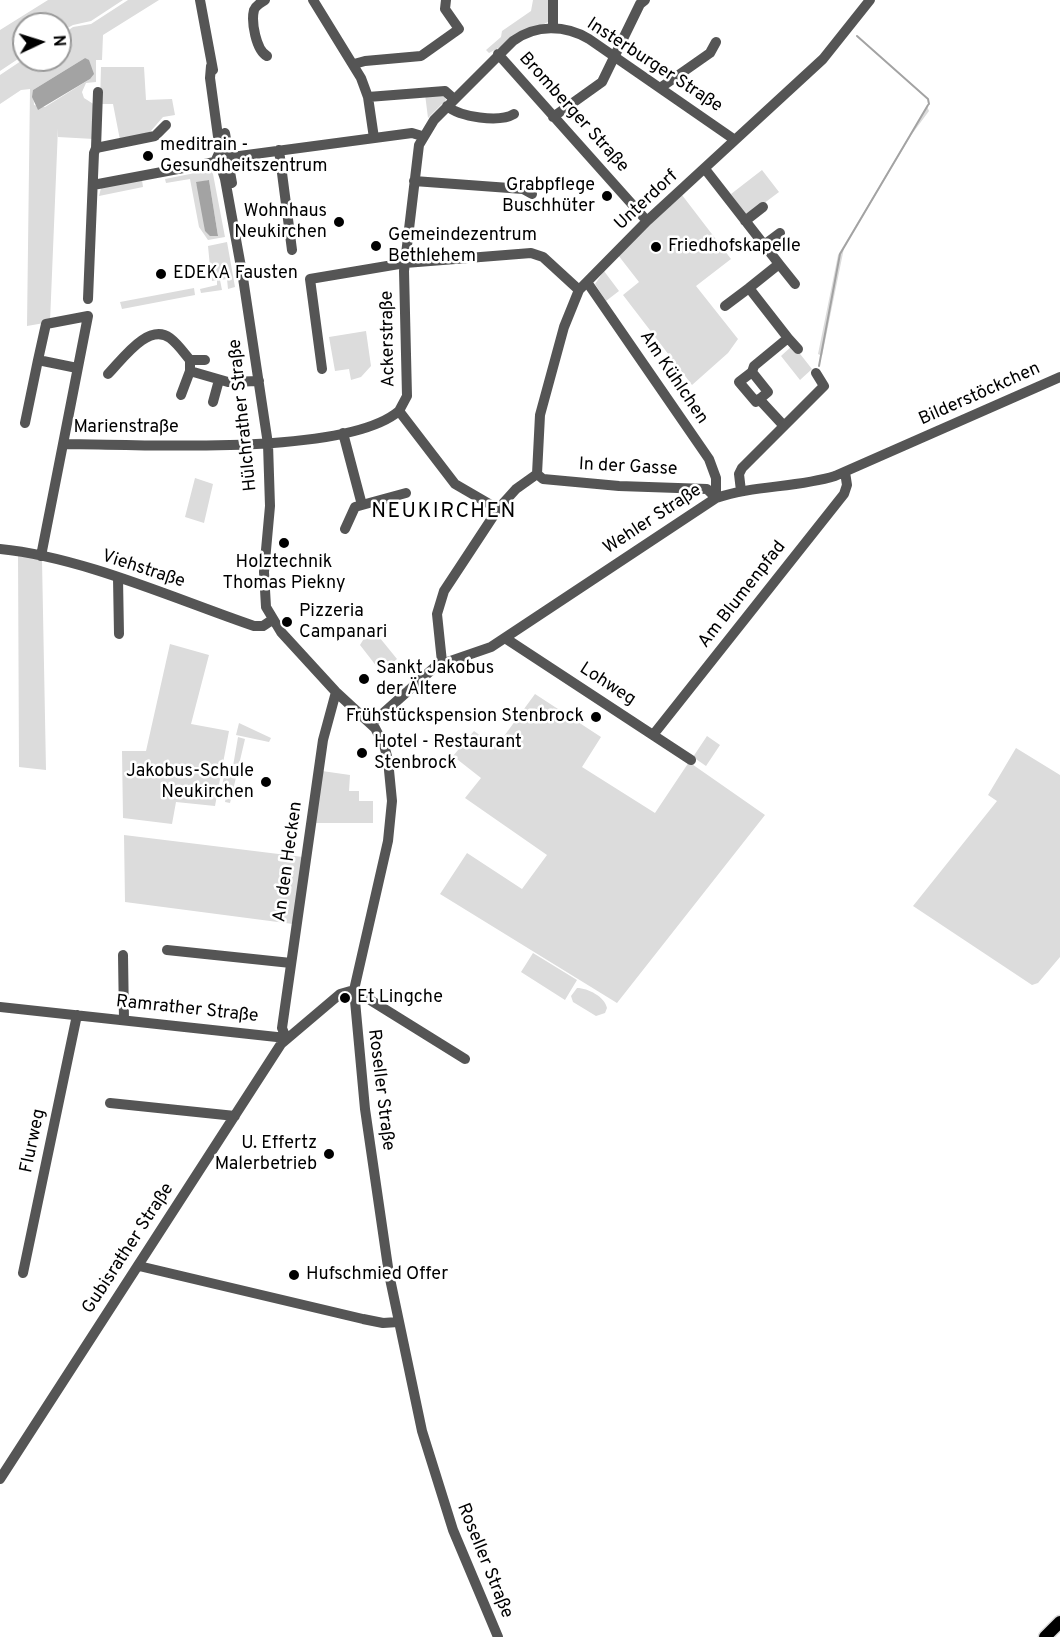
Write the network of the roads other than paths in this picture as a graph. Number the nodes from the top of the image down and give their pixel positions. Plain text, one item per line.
1 (200, 0) edge
2 (265, 0) edge
3 (313, 0) edge
4 (446, 0) edge
5 (553, 0) edge
6 (645, 0) edge
7 (870, 0) edge
8 (553, 28) junction
9 (716, 42) dead end
10 (267, 56) dead end
11 (614, 56) junction
12 (494, 58) junction
13 (354, 64) junction
14 (660, 88) junction
15 (98, 92) dead end
16 (368, 97) junction
17 (450, 103) junction
18 (514, 114) dead end
19 (553, 117) junction
20 (166, 125) dead end
21 (422, 136) junction
22 (374, 138) junction
23 (735, 140) junction
24 (96, 148) junction
25 (279, 150) junction
26 (224, 159) junction
27 (705, 169) junction
28 (414, 181) junction
29 (93, 185) junction
30 (532, 194) dead end
31 (763, 207) dead end
32 (745, 220) junction
33 (647, 221) junction
34 (780, 233) dead end
35 (764, 245) junction
36 (292, 250) dead end
37 (405, 263) junction
38 (779, 264) junction
39 (795, 284) dead end
40 (583, 286) junction
41 (749, 288) junction
42 (88, 299) dead end
43 (725, 306) dead end
44 (788, 338) junction
45 (798, 350) dead end
46 (38, 360) junction
47 (205, 360) dead end
48 (190, 365) junction
49 (77, 368) junction
50 (322, 369) dead end
51 (752, 372) junction
52 (816, 373) dead end
53 (108, 374) dead end
54 (1060, 377) edge
55 (219, 380) junction
56 (259, 381) junction
57 (181, 395) dead end
58 (759, 399) junction
59 (213, 402) dead end
60 (399, 411) junction
61 (25, 423) dead end
62 (784, 426) junction
63 (343, 433) junction
64 (913, 443) joint
65 (63, 444) junction
66 (268, 444) junction
67 (845, 472) junction
68 (537, 474) junction
69 (741, 491) junction
70 (406, 493) dead end
71 (716, 498) junction
72 (362, 505) junction
73 (498, 509) junction
74 (345, 529) dead end
75 (0, 549) edge
76 (41, 555) junction
77 (118, 579) junction
78 (272, 620) junction
79 (119, 634) dead end
80 (505, 638) junction
81 (442, 662) junction
82 (336, 692) junction
83 (371, 724) junction
84 (653, 735) junction
85 (691, 760) dead end
86 (167, 950) dead end
87 (123, 955) dead end
88 (291, 963) junction
89 (354, 990) junction
90 (0, 1007) edge
91 (77, 1015) junction
92 (124, 1020) junction
93 (286, 1038) junction
94 (465, 1059) dead end
95 (110, 1103) dead end
96 (235, 1116) junction
97 (139, 1266) junction
98 (23, 1273) dead end
99 (398, 1322) junction
100 (0, 1479) edge
101 (1060, 1622) edge
102 (498, 1637) edge
103 (1045, 1637) edge

1 - 26 street, Hülchrather Straße
2 - 10 street
3 - 13 street
4 - 13 street
5 - 8 street
6 - 11 street
7 - 23 street, Unterdorf
8 - 11 street, Insterburger Straße
8 - 12 street, Insterburger Straße
9 - 14 street
11 - 14 street, Insterburger Straße
11 - 19 street
12 - 17 street, Ackerstraße
12 - 19 street, Bromberger Straße
13 - 16 street
14 - 23 street, Insterburger Straße
15 - 24 street
16 - 17 street
16 - 22 street
17 - 18 street
17 - 21 street, Ackerstraße
19 - 33 street, Bromberger Straße
20 - 24 street
21 - 22 street
21 - 28 street, Ackerstraße
22 - 25 street
23 - 27 street, Unterdorf
24 - 29 street
25 - 26 street
25 - 36 street
26 - 29 street
26 - 56 street, Hülchrather Straße
27 - 32 street
27 - 33 street, Unterdorf
28 - 30 street
28 - 37 street, Ackerstraße
29 - 42 street
31 - 32 street
32 - 35 street
33 - 40 street, Unterdorf
34 - 35 street
35 - 38 street
37 - 40 street, Am Kühlchen
37 - 50 street, Am Kühlchen
37 - 60 street, Ackerstraße
38 - 39 street
38 - 41 street
40 - 68 street, Unterdorf
40 - 71 street, Am Kühlchen
41 - 43 street
41 - 44 street
44 - 45 street
44 - 51 street
46 - 49 street
46 - 49 street
46 - 61 street
47 - 48 street
48 - 53 street
48 - 55 street
48 - 57 street
49 - 65 street
51 - 58 street
51 - 58 street
52 - 62 street
54 - 64 street, Bilderstöckchen
55 - 56 street
55 - 59 street
56 - 66 street, Hülchrather Straße
58 - 62 street
60 - 63 street, Marienstraße
60 - 73 street, Ackerstraße
62 - 69 street
63 - 66 street, Marienstraße
63 - 72 street
64 - 67 street, Wehler Straße
65 - 66 street, Marienstraße
65 - 76 street, Marienstraße
66 - 78 street, Hülchrather Straße
67 - 69 street, Wehler Straße
67 - 84 street, Am Blumenpfad
68 - 71 street, In der Gasse
68 - 73 street
69 - 71 street, Wehler Straße
70 - 72 street
71 - 80 street, Wehler Straße
72 - 74 street
73 - 81 street
75 - 76 street, Viehstraße
76 - 77 street, Viehstraße
77 - 78 street, Viehstraße
77 - 79 street
78 - 82 street, Roseller Straße
80 - 81 street, Wehler Straße
80 - 84 street, Lohweg
81 - 83 street
82 - 83 street, Roseller Straße
82 - 88 street, An den Hecken
83 - 89 street, Roseller Straße
84 - 85 street, Lohweg
86 - 88 street
87 - 92 street
88 - 93 street, An den Hecken
89 - 93 street
89 - 94 street
89 - 99 street, Roseller Straße
90 - 91 street, Ramrather Straße
91 - 92 street, Ramrather Straße
91 - 98 street, Flurweg
92 - 93 street, Ramrather Straße
93 - 96 street, Gubisrather Straße
95 - 96 street
96 - 97 street, Gubisrather Straße
97 - 99 street
97 - 100 street, Gubisrather Straße
99 - 102 street, Roseller Straße
101 - 103 main road

